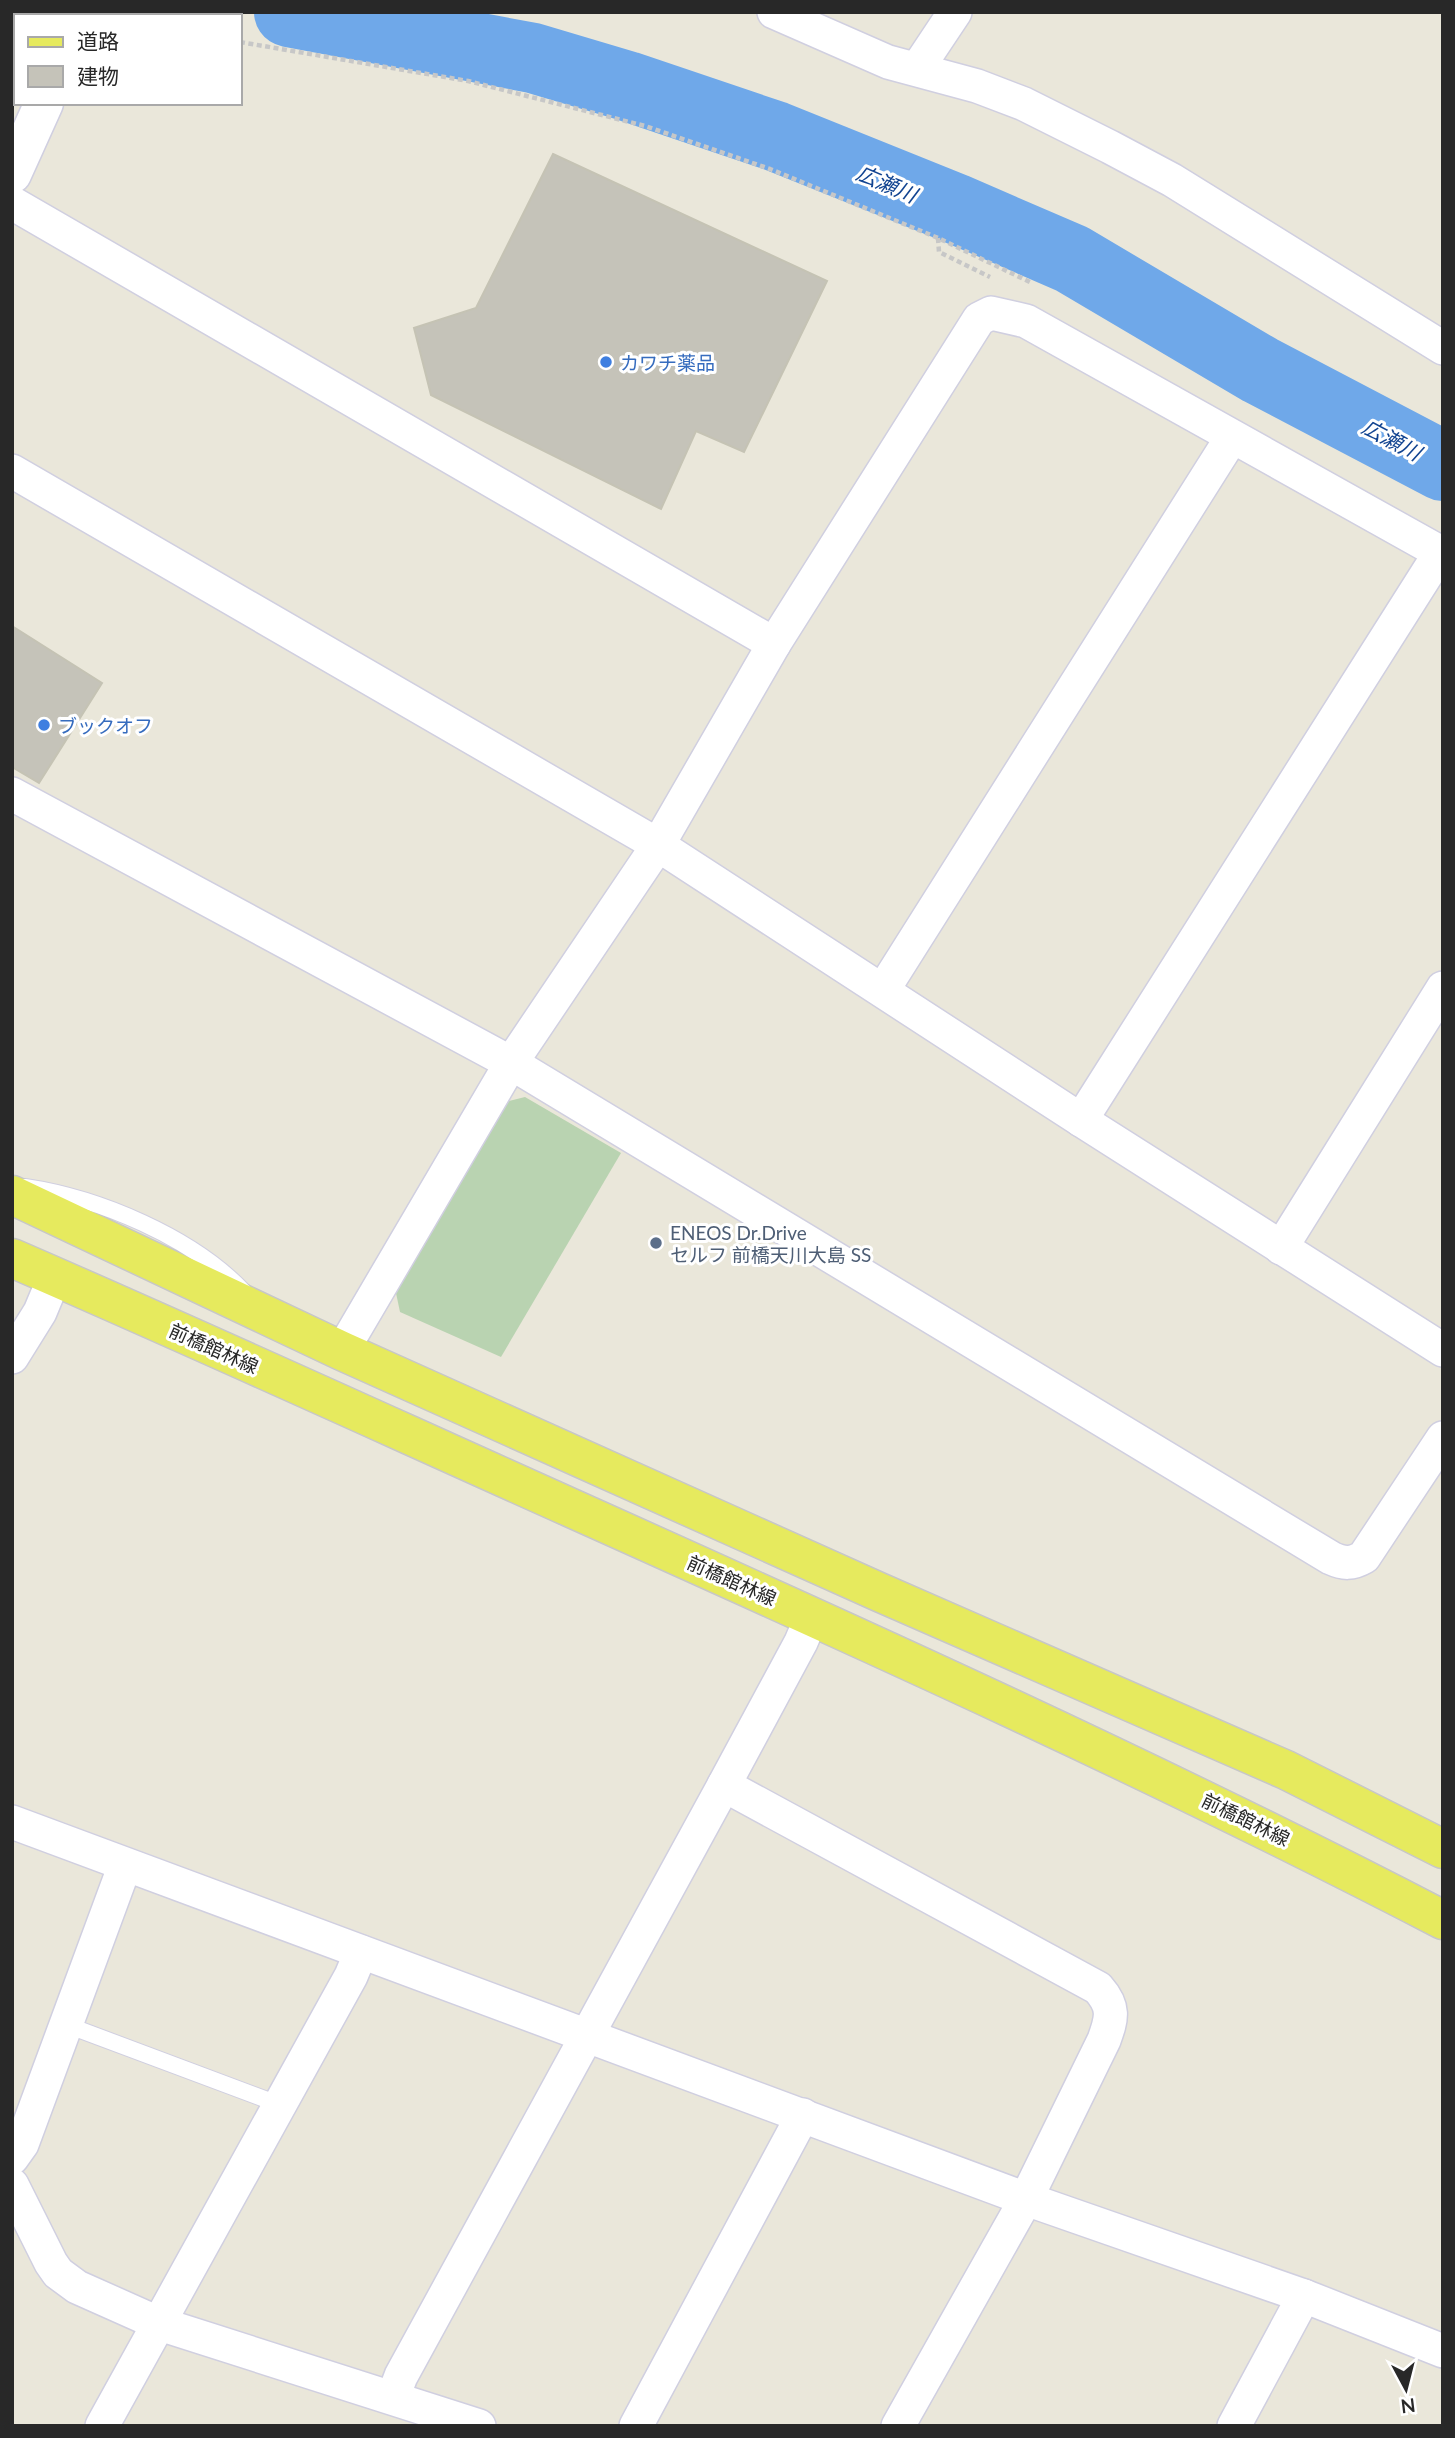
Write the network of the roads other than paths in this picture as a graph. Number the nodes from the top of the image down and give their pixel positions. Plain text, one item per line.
1 (954, 12) edge
2 (775, 13) edge
3 (917, 69) junction
4 (43, 105) edge
5 (12, 174) edge
6 (12, 203) edge
7 (1443, 348) edge
8 (1232, 437) junction
9 (12, 471) edge
10 (1441, 554) edge
11 (774, 644) junction
12 (12, 794) edge
13 (658, 845) junction
14 (1443, 988) edge
15 (883, 990) junction
16 (511, 1063) junction
17 (1081, 1120) junction
18 (12, 1185) edge
19 (12, 1195) edge
20 (1281, 1248) junction
21 (12, 1258) edge
22 (55, 1276) junction
23 (264, 1312) junction
24 (1443, 1350) edge
25 (342, 1351) junction
26 (12, 1357) edge
27 (1443, 1438) edge
28 (812, 1616) junction
29 (724, 1786) junction
30 (12, 1822) edge
31 (1443, 1849) edge
32 (125, 1865) junction
33 (1443, 1920) edge
34 (361, 1952) junction
35 (67, 2025) junction
36 (587, 2034) junction
37 (278, 2104) junction
38 (803, 2115) junction
39 (12, 2158) edge
40 (12, 2185) edge
41 (1027, 2199) junction
42 (1304, 2296) junction
43 (160, 2324) junction
44 (1443, 2351) edge
45 (393, 2398) junction
46 (102, 2426) edge
47 (479, 2426) edge
48 (636, 2426) edge
49 (898, 2426) edge
50 (1234, 2426) edge

1 - 3 street
2 - 3 street
3 - 7 street
4 - 5 street
6 - 11 street
8 - 10 street
8 - 11 street
8 - 15 street
9 - 13 street
10 - 17 street
11 - 13 street
12 - 16 street
13 - 15 street
13 - 16 street
14 - 20 street
15 - 17 street
16 - 25 street
16 - 27 street
17 - 20 street
18 - 23 lane
19 - 23 main road
20 - 24 street
21 - 22 main road, 前橋館林線
22 - 26 street
22 - 28 main road, 前橋館林線
23 - 25 main road
25 - 31 main road
28 - 29 street
28 - 33 main road, 前橋館林線
29 - 36 street
29 - 41 street
30 - 32 street
32 - 34 street
32 - 35 street
34 - 36 street
34 - 37 street
35 - 37 lane
35 - 39 street
36 - 38 street
36 - 45 street
37 - 43 street
38 - 41 street
38 - 48 street
40 - 43 street
41 - 42 street
41 - 49 street
42 - 44 street
42 - 50 street
43 - 45 street
43 - 46 street
45 - 47 street

